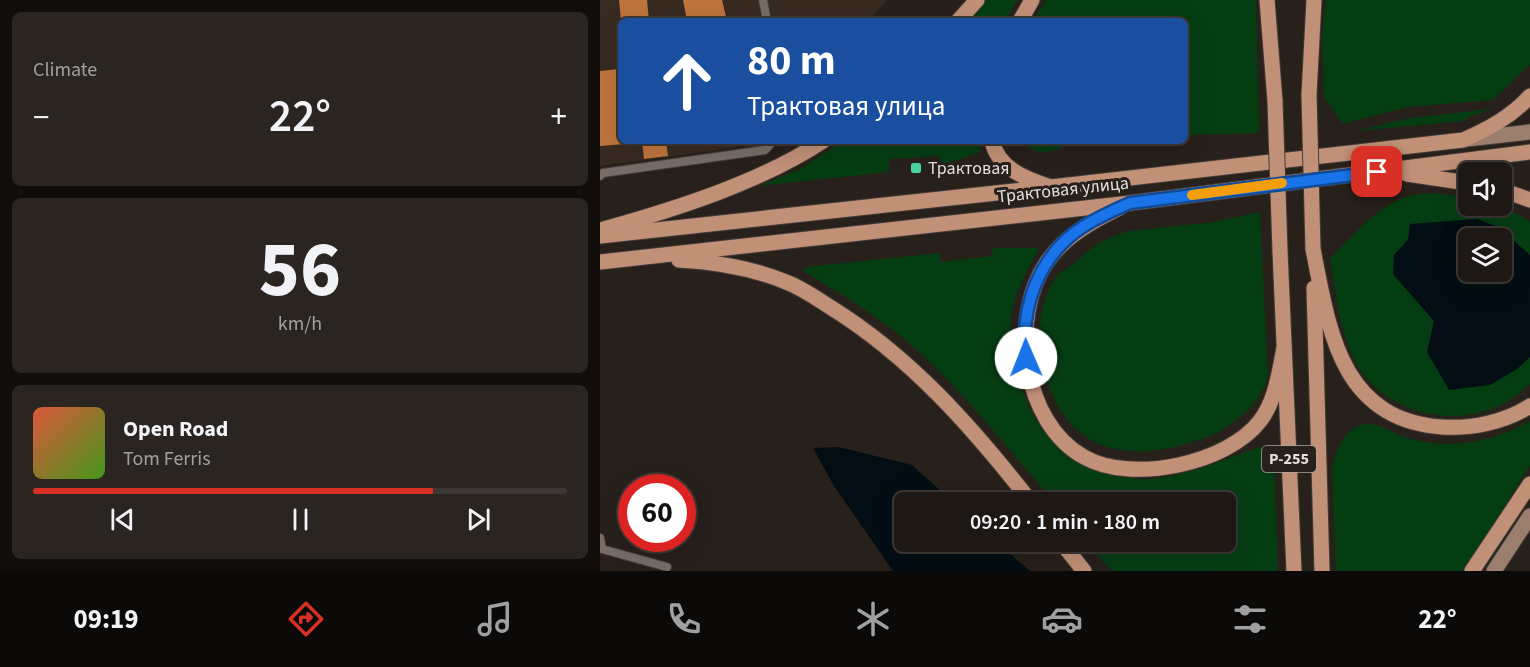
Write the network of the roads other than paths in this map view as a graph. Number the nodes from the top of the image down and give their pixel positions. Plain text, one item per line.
1 (763, 0) edge
2 (977, 0) edge
3 (1032, 0) edge
4 (1269, 0) edge
5 (1306, 0) edge
6 (1314, 0) edge
7 (766, 18) edge
8 (961, 18) edge
9 (1022, 18) edge
10 (1309, 95) junction
11 (1530, 96) edge
12 (1530, 132) edge
13 (1463, 140) junction
14 (770, 144) edge
15 (818, 144) edge
16 (993, 144) edge
17 (1530, 152) edge
18 (1377, 172) junction
19 (600, 176) edge
20 (1458, 182) edge
21 (1051, 188) junction
22 (1512, 194) edge
23 (1530, 200) edge
24 (1130, 203) junction
25 (600, 230) edge
26 (600, 236) edge
27 (1312, 249) junction
28 (634, 258) junction
29 (600, 262) edge
30 (1284, 348) junction
31 (1530, 406) edge
32 (1530, 484) edge
33 (1023, 492) edge
34 (1530, 516) edge
35 (600, 538) edge
36 (1069, 552) edge
37 (667, 567) dead end
38 (1322, 568) edge
39 (1084, 571) edge
40 (1294, 571) edge
41 (1472, 571) edge
42 (1494, 571) edge

1 - 7 lane
2 - 8 main road
3 - 9 main road
4 - 30 main road, bridge
5 - 10 main road
6 - 10 main road
10 - 27 main road, bridge
11 - 13 main road
12 - 13 main road, Трактовая улица
13 - 21 main road, Трактовая улица
14 - 19 lane
15 - 25 main road
16 - 21 main road
17 - 18 main road, Трактовая улица
18 - 20 main road
18 - 24 main road, Трактовая улица
21 - 26 main road, Трактовая улица
22 - 23 main road
24 - 28 main road, Трактовая улица
24 - 30 main road
27 - 31 main road
27 - 38 main road
28 - 29 main road, Трактовая улица
28 - 33 main road
30 - 40 main road, Р-255
32 - 41 main road
34 - 42 main road
35 - 37 lane
36 - 39 main road

